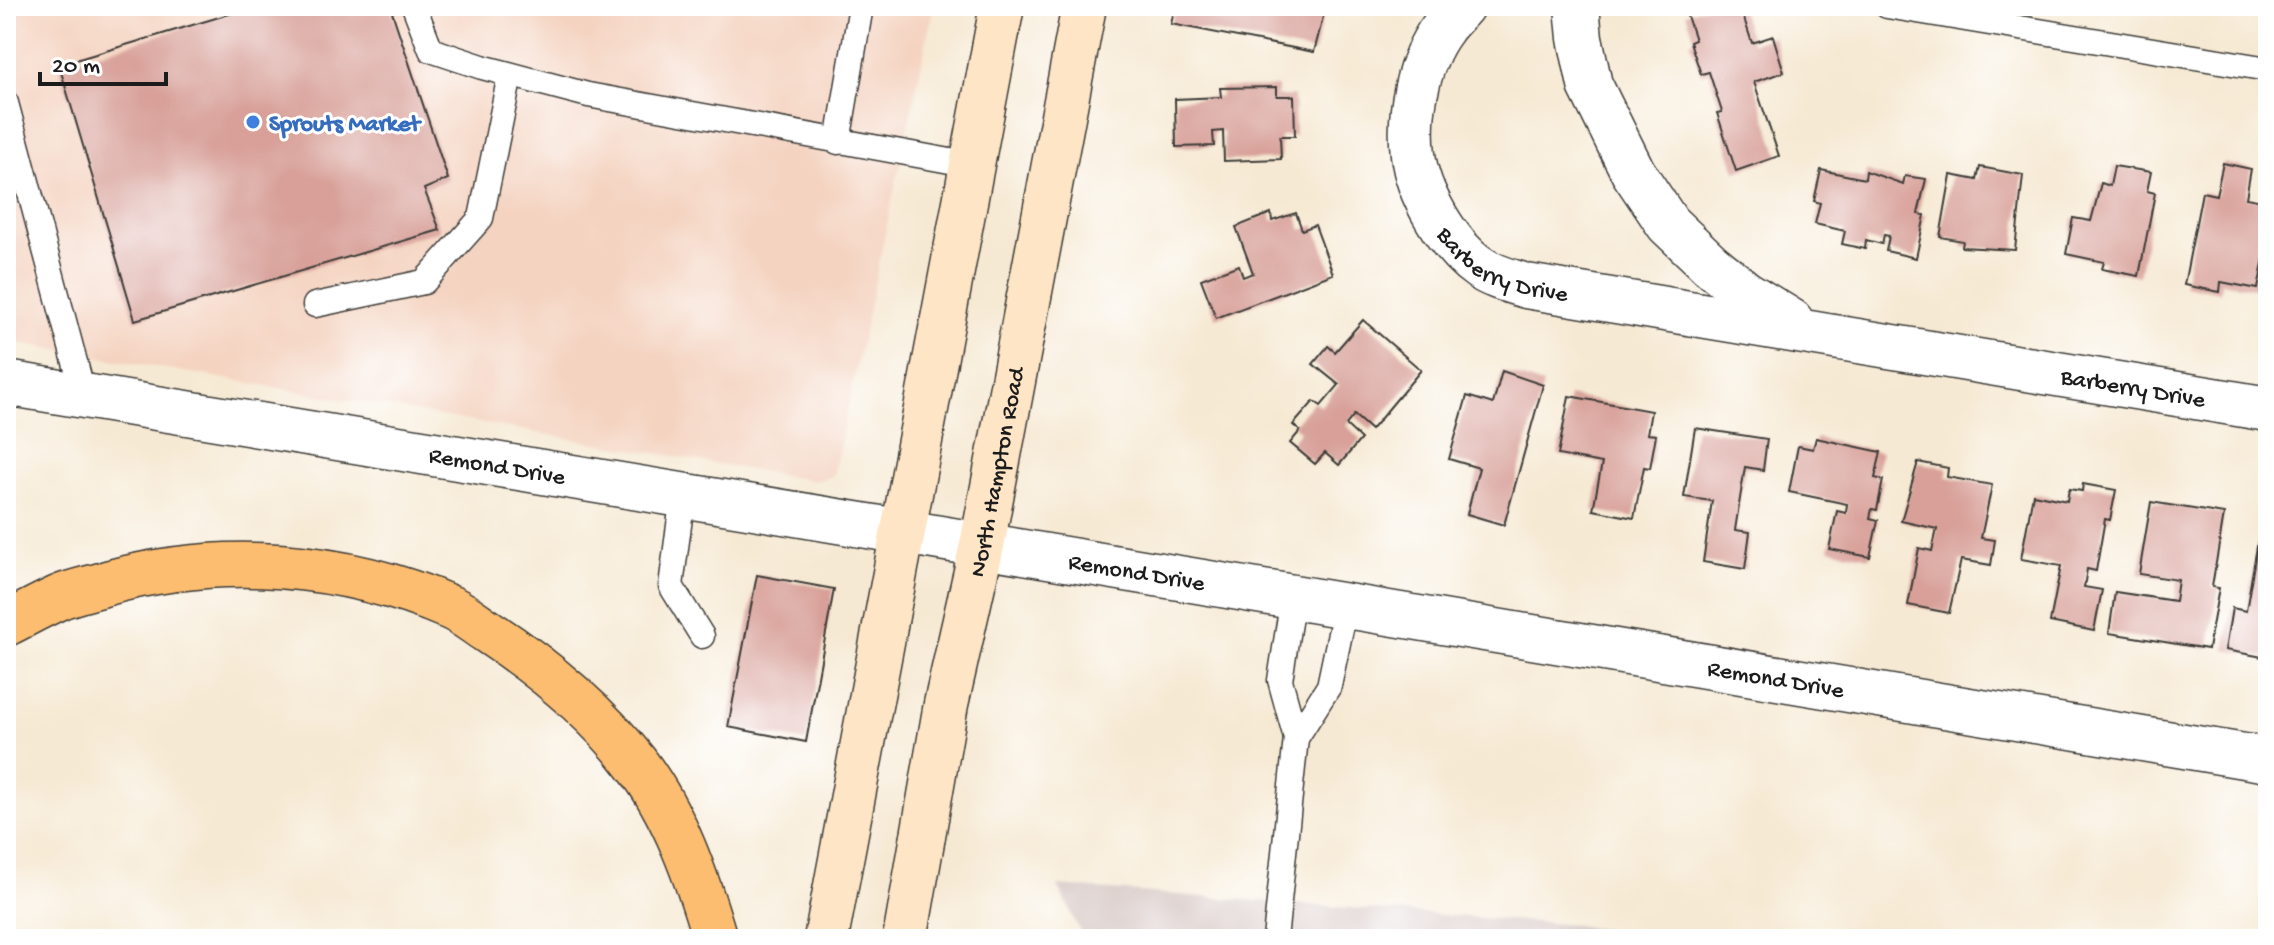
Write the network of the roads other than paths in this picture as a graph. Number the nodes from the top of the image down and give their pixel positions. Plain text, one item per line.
1 (414, 6) edge
2 (861, 6) edge
3 (1002, 6) edge
4 (1084, 6) edge
5 (1462, 6) edge
6 (1577, 6) edge
7 (1887, 6) edge
8 (2268, 69) edge
9 (510, 75) junction
10 (6, 103) edge
11 (838, 142) junction
12 (972, 165) junction
13 (315, 305) dead end
14 (1808, 332) junction
15 (6, 383) edge
16 (84, 396) junction
17 (2268, 409) edge
18 (683, 495) junction
19 (904, 532) junction
20 (982, 545) junction
21 (1293, 597) junction
22 (1346, 605) junction
23 (6, 624) edge
24 (702, 636) dead end
25 (946, 704) junction
26 (1296, 738) junction
27 (2268, 760) edge
28 (715, 939) edge
29 (826, 939) edge
30 (905, 939) edge
31 (936, 939) edge
32 (1275, 939) edge

1 - 9 lane
2 - 11 lane
3 - 12 main road
4 - 20 main road, North Hampton Road
5 - 14 street, Barberry Drive
6 - 14 street, Barberry Drive
7 - 8 lane
9 - 11 lane
9 - 13 lane
10 - 16 lane
11 - 12 lane
12 - 19 main road
14 - 17 street, Barberry Drive
15 - 16 street, Remond Drive
16 - 18 street, Remond Drive
18 - 19 street, Remond Drive
18 - 24 lane
19 - 20 street, Remond Drive
19 - 29 main road
20 - 21 street, Remond Drive
20 - 25 main road, North Hampton Road
21 - 22 street, Remond Drive
21 - 26 lane
22 - 26 lane
22 - 27 street, Remond Drive
23 - 28 highway
25 - 30 main road, North Hampton Road
25 - 31 main road
26 - 32 lane

